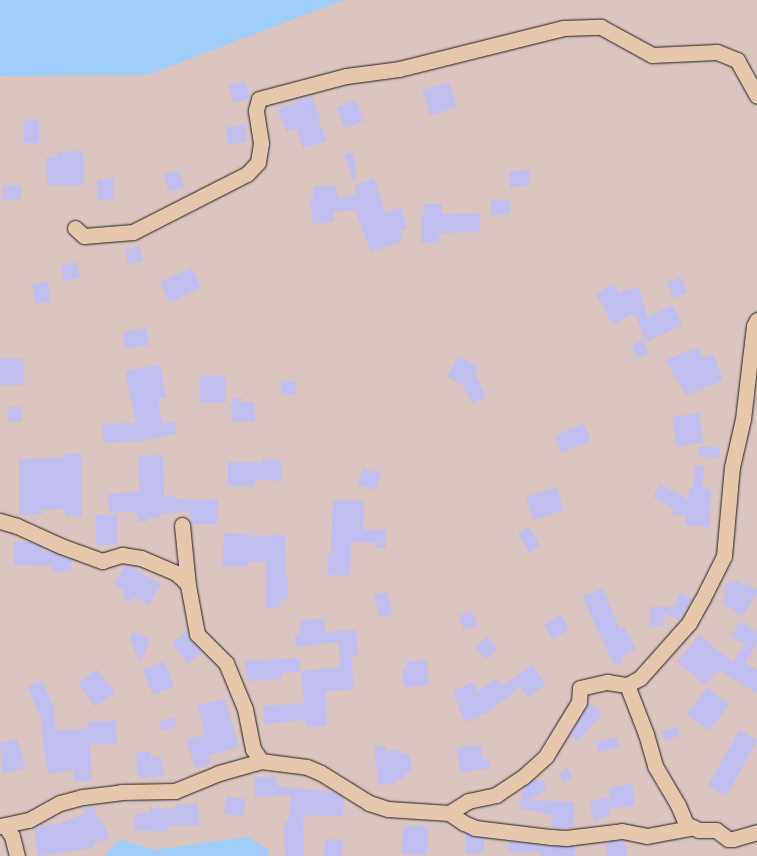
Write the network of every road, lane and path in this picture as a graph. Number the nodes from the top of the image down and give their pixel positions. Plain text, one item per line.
1 (757, 96) edge
2 (75, 228) dead end
3 (757, 320) edge
4 (0, 521) edge
5 (182, 525) dead end
6 (188, 585) junction
7 (626, 685) junction
8 (261, 761) junction
9 (449, 813) junction
10 (8, 828) edge
11 (690, 828) junction
12 (757, 832) edge
13 (17, 856) edge

1 - 2 street
3 - 7 street
4 - 6 street
5 - 6 street
6 - 8 street
7 - 9 street
7 - 11 street
8 - 9 street
8 - 10 street
9 - 11 street
10 - 13 street
11 - 12 street

